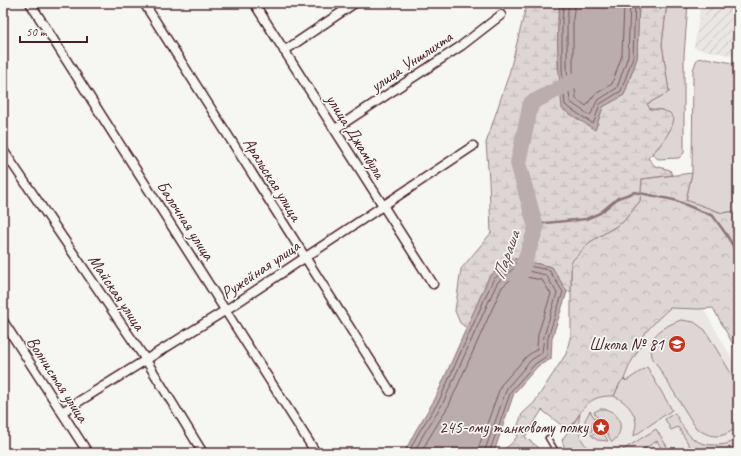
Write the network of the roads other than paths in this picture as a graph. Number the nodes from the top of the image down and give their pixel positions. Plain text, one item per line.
1 (30, 3) edge
2 (144, 3) edge
3 (254, 3) edge
4 (355, 3) edge
5 (501, 15) dead end
6 (284, 51) junction
7 (335, 129) junction
8 (473, 146) dead end
9 (3, 150) edge
10 (383, 206) junction
11 (305, 257) junction
12 (433, 284) dead end
13 (226, 310) junction
14 (3, 321) edge
15 (146, 360) junction
16 (390, 391) dead end
17 (62, 412) junction
18 (548, 438) dead end
19 (88, 453) edge
20 (203, 453) edge
21 (316, 453) edge
22 (557, 453) edge

1 - 13 street, Балочная улица
2 - 11 street, Аральская улица
3 - 6 street, улица Джамбула
4 - 6 street
5 - 7 street, улица Уншлихта
6 - 7 street, улица Джамбула
7 - 10 street, улица Джамбула
8 - 10 street, Ружейная улица
9 - 15 street, Майская улица
10 - 11 street, Ружейная улица
10 - 12 street, улица Джамбула
11 - 13 street, Ружейная улица
11 - 16 street, Аральская улица
13 - 15 street, Ружейная улица
13 - 21 street, Балочная улица
14 - 17 street, Волнистая улица
15 - 17 street, Ружейная улица
15 - 20 street, Майская улица
17 - 19 street, Волнистая улица
18 - 22 lane

